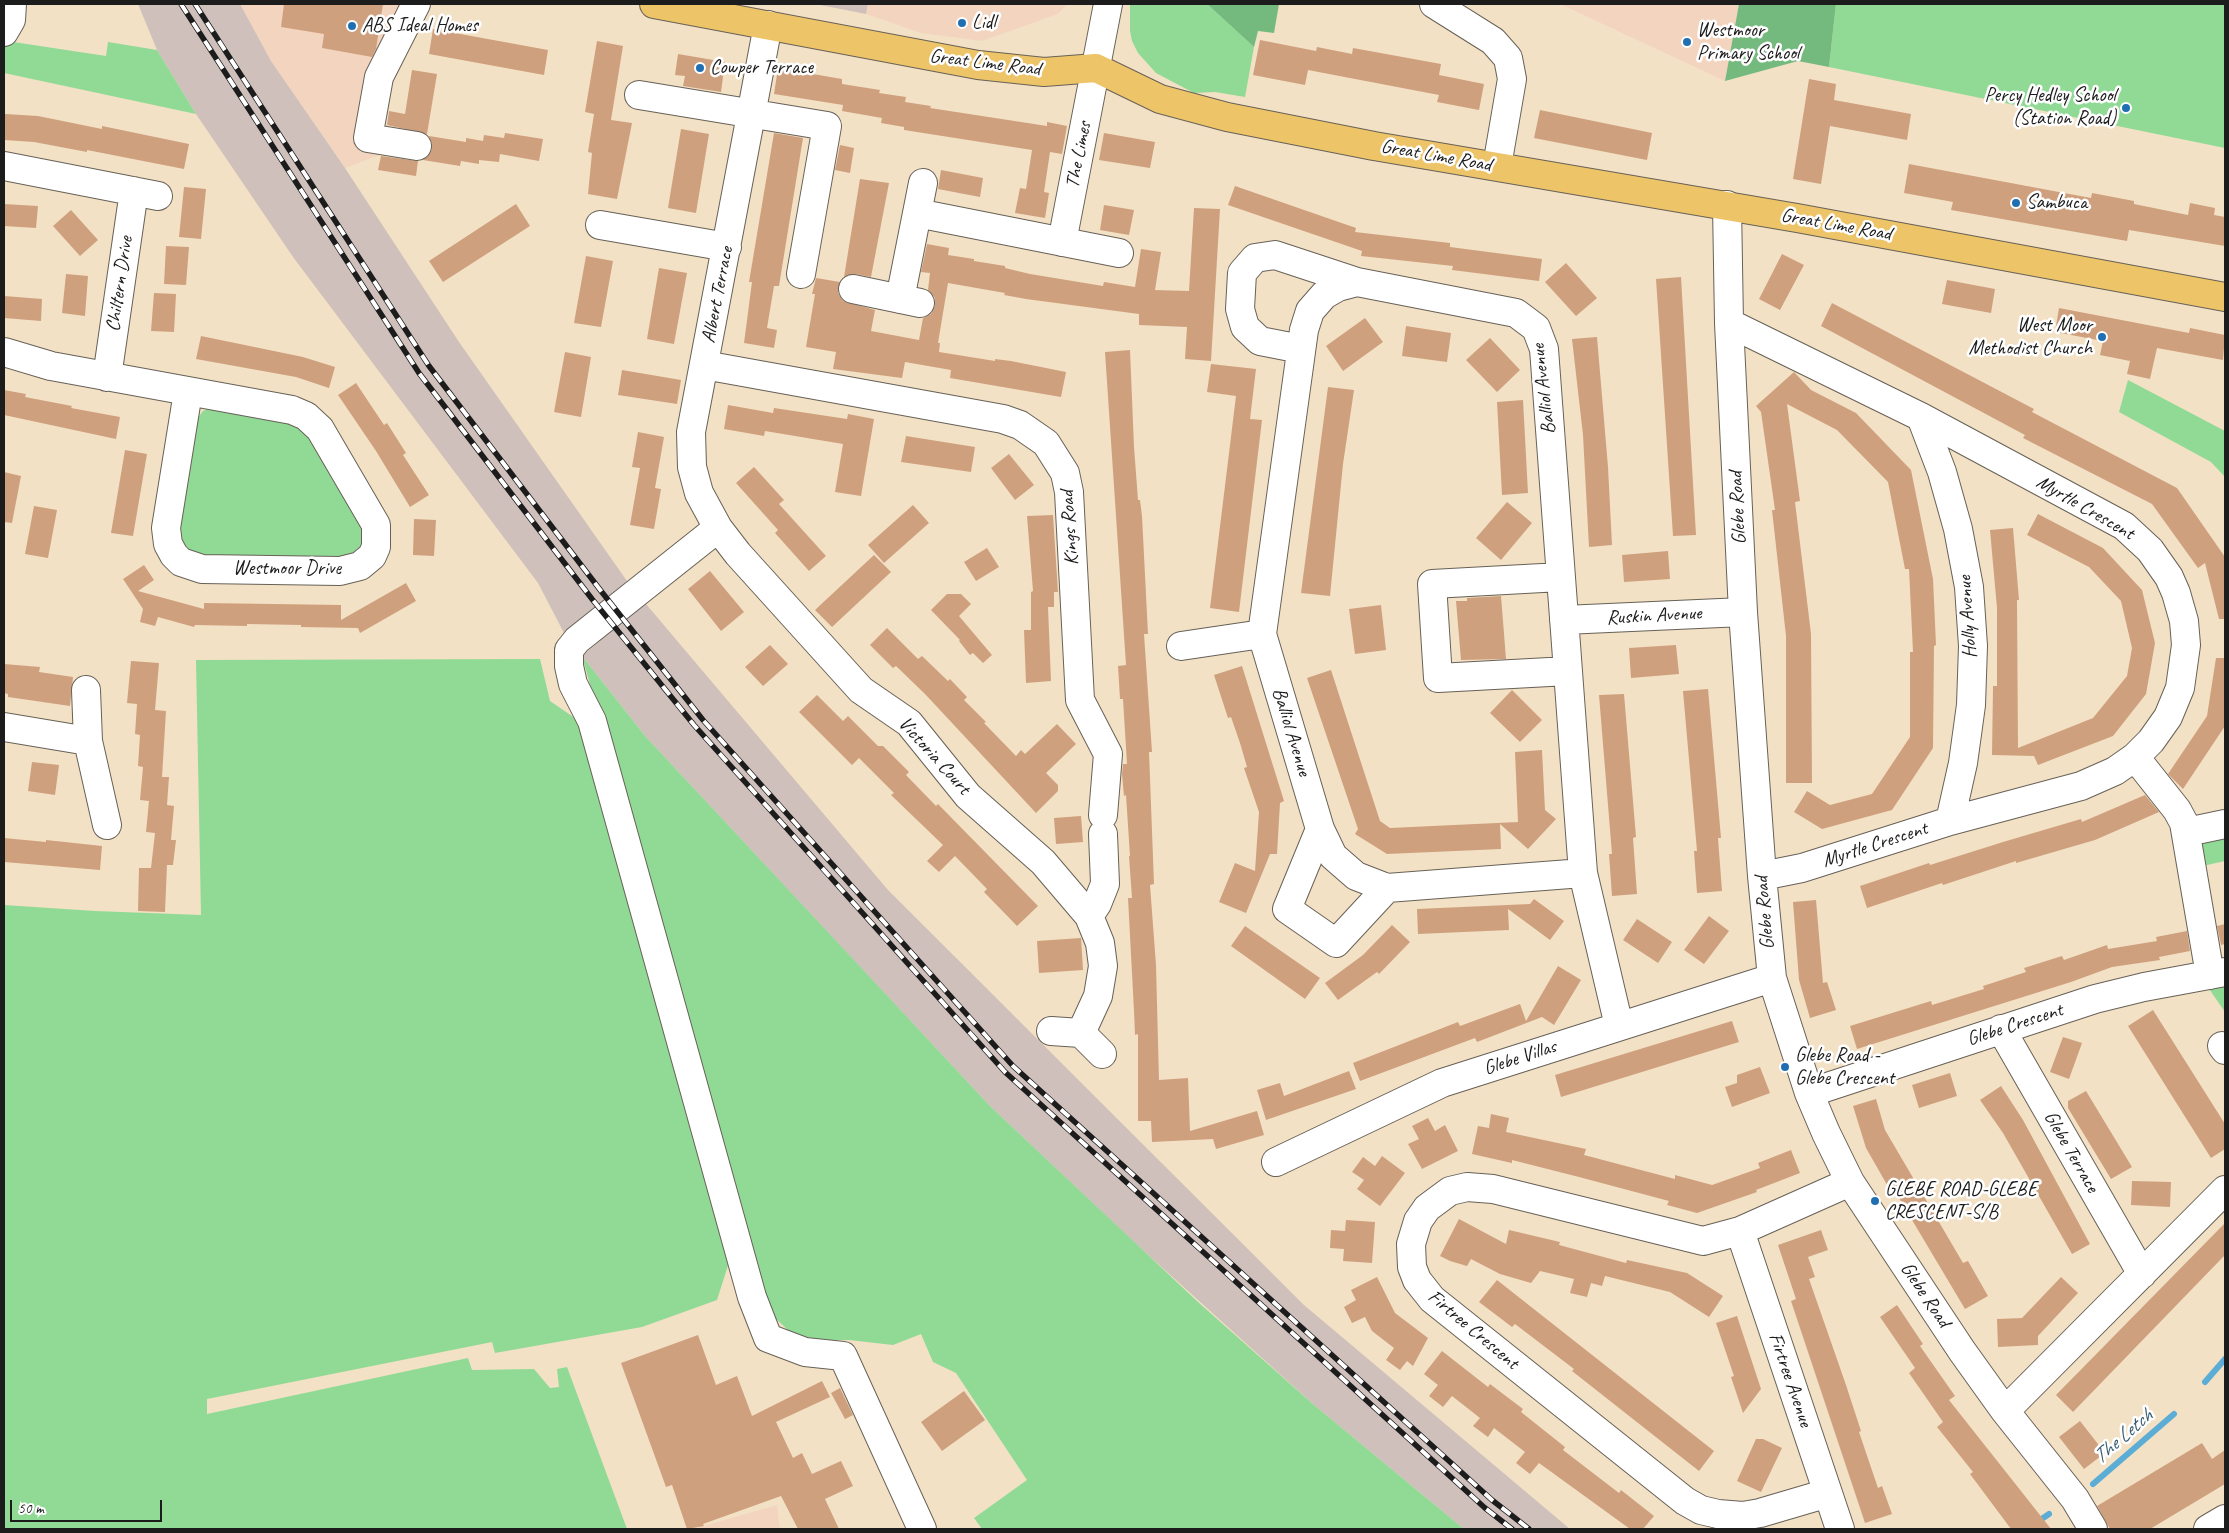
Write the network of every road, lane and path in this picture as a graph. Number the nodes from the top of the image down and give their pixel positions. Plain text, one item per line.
1 (12, 4) edge
2 (416, 4) edge
3 (654, 4) edge
4 (1108, 4) edge
5 (1434, 4) edge
6 (706, 9) edge
7 (768, 25) junction
8 (4, 32) edge
9 (1096, 68) junction
10 (639, 95) dead end
11 (752, 114) junction
12 (416, 146) dead end
13 (4, 166) edge
14 (1497, 166) junction
15 (923, 183) dead end
16 (1727, 205) junction
17 (917, 213) junction
18 (600, 225) dead end
19 (1062, 242) junction
20 (726, 247) junction
21 (1119, 253) dead end
22 (801, 274) dead end
23 (1357, 282) junction
24 (853, 290) dead end
25 (2225, 297) edge
26 (1729, 323) junction
27 (1301, 350) junction
28 (4, 352) edge
29 (704, 365) junction
30 (106, 377) junction
31 (188, 392) junction
32 (1921, 417) junction
33 (718, 528) junction
34 (738, 554) joint
35 (1561, 577) junction
36 (1743, 612) junction
37 (1564, 620) junction
38 (1262, 634) junction
39 (1181, 646) dead end
40 (1568, 671) junction
41 (86, 690) dead end
42 (4, 728) edge
43 (88, 741) junction
44 (2135, 757) junction
45 (1950, 821) junction
46 (2225, 824) edge
47 (108, 825) dead end
48 (1320, 829) junction
49 (2187, 832) junction
50 (1583, 873) junction
51 (1762, 876) junction
52 (1387, 888) junction
53 (1089, 916) junction
54 (2218, 973) edge
55 (1772, 978) junction
56 (1619, 1026) junction
57 (2001, 1029) junction
58 (1051, 1031) dead end
59 (1081, 1033) junction
60 (1102, 1054) dead end
61 (1809, 1093) junction
62 (1276, 1162) dead end
63 (1850, 1182) junction
64 (2225, 1190) edge
65 (1740, 1231) junction
66 (2142, 1274) junction
67 (2005, 1412) junction
68 (1828, 1493) junction
69 (2225, 1519) edge
70 (922, 1529) edge
71 (1840, 1529) edge
72 (2093, 1529) edge
73 (2208, 1529) edge

1 - 8 street
2 - 12 street
3 - 6 main road, Great Lime Road
4 - 9 street, The Limes
5 - 14 street
6 - 7 main road, Great Lime Road
7 - 9 main road, Great Lime Road
7 - 11 street, Albert Terrace
9 - 14 main road, Great Lime Road
9 - 19 street, The Limes
10 - 11 street
11 - 20 street, Albert Terrace
11 - 22 street
13 - 30 street, Chiltern Drive
14 - 16 main road, Great Lime Road
15 - 17 street
16 - 25 main road, Great Lime Road
16 - 26 street, Glebe Road
17 - 19 street
17 - 24 street
18 - 20 street
19 - 21 street
20 - 29 street, Albert Terrace
23 - 27 street, Balliol Avenue
23 - 27 street, Balliol Avenue
23 - 35 street, Balliol Avenue
26 - 32 street, Myrtle Crescent
26 - 36 street, Glebe Road
27 - 38 street, Balliol Avenue
28 - 30 street, Westmoor Drive
29 - 33 street, Albert Terrace
29 - 53 street, Kings Road
30 - 31 street, Westmoor Drive
31 - 31 street, Westmoor Drive
32 - 44 street, Myrtle Crescent
32 - 45 street, Holly Avenue
33 - 34 street, Albert Terrace
33 - 70 street
34 - 53 street, Victoria Court
35 - 37 street, Balliol Avenue
35 - 40 street
36 - 37 street, Ruskin Avenue
36 - 51 street, Glebe Road
37 - 40 street, Balliol Avenue
38 - 39 street
38 - 48 street, Balliol Avenue
40 - 50 street
41 - 43 street
42 - 43 street
43 - 47 street
44 - 45 street, Myrtle Crescent
44 - 49 street
45 - 51 street, Myrtle Crescent
46 - 49 street
48 - 52 street, Balliol Avenue
48 - 52 street
49 - 54 street
50 - 52 street, Balliol Avenue
50 - 56 street
51 - 55 street, Glebe Road
53 - 59 street, Victoria Court
54 - 57 street, Glebe Crescent
55 - 56 street, Glebe Villas
55 - 61 street, Glebe Road
56 - 62 street, Glebe Villas
57 - 61 street, Glebe Crescent
57 - 66 street, Glebe Terrace
58 - 59 street
59 - 60 street
61 - 63 street, Glebe Road
63 - 65 street, Firtree Crescent
63 - 67 street, Glebe Road
64 - 66 street
65 - 68 street, Firtree Avenue
65 - 68 street, Firtree Crescent
66 - 67 street
67 - 72 street, Glebe Road
68 - 71 street, Firtree Avenue
69 - 73 street

